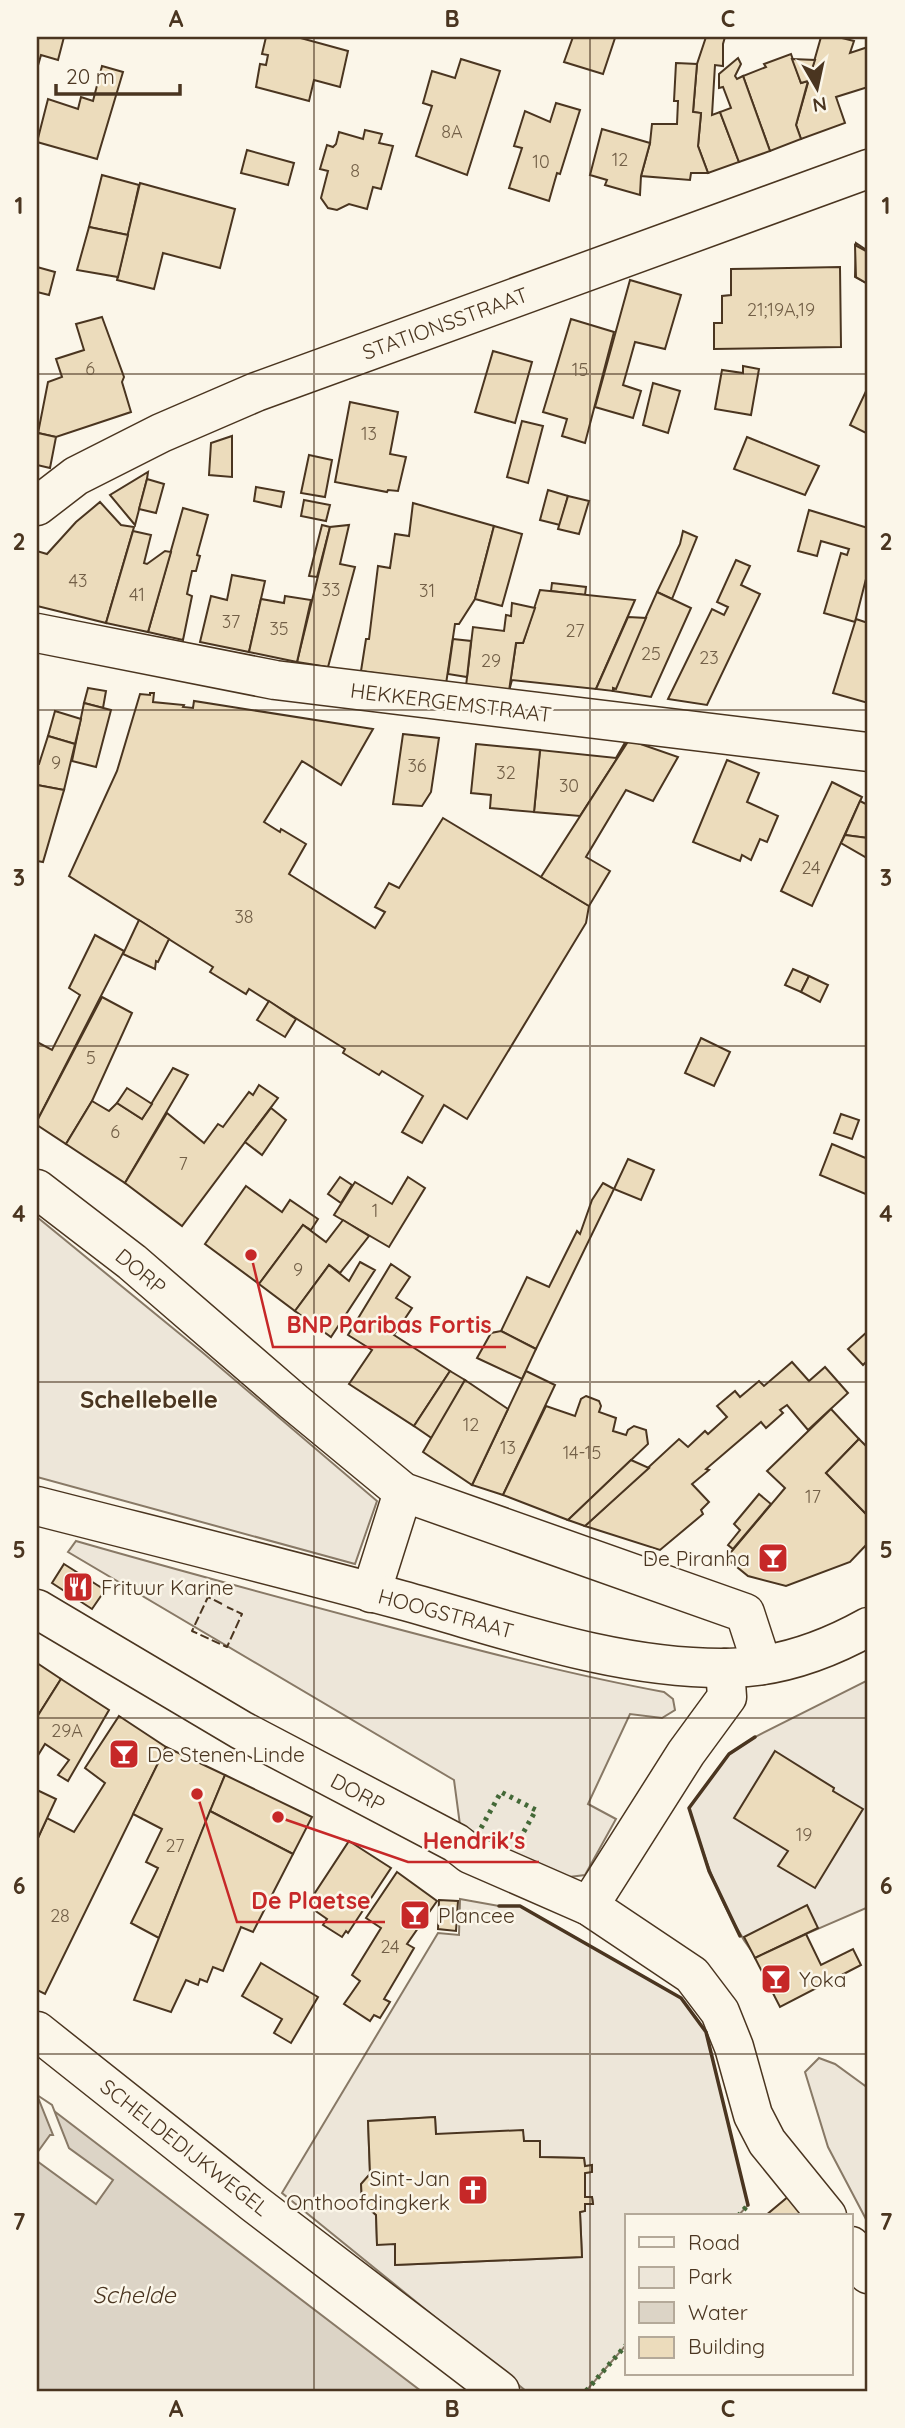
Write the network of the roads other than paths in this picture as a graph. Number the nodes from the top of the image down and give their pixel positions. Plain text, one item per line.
1 (868, 169) edge
2 (37, 506) edge
3 (37, 633) edge
4 (868, 752) edge
5 (37, 1189) edge
6 (403, 1492) junction
7 (37, 1506) edge
8 (372, 1593) junction
9 (37, 1609) edge
10 (862, 1630) edge
11 (743, 1667) junction
12 (589, 1906) junction
13 (37, 2031) edge
14 (825, 2214) edge
15 (852, 2248) edge
16 (868, 2274) edge
17 (500, 2391) edge

1 - 2 street, STATIONSSTRAAT
3 - 4 street, HEKKERGEMSTRAAT
5 - 6 street, DORP
6 - 8 street
6 - 11 street, DORP
7 - 8 street, HOOGSTRAAT
8 - 11 street, HOOGSTRAAT
9 - 12 street, DORP
10 - 11 street, HOOGSTRAAT
11 - 12 street, DORP
12 - 14 street
13 - 17 street, SCHELDEDIJKWEGEL
15 - 16 street

